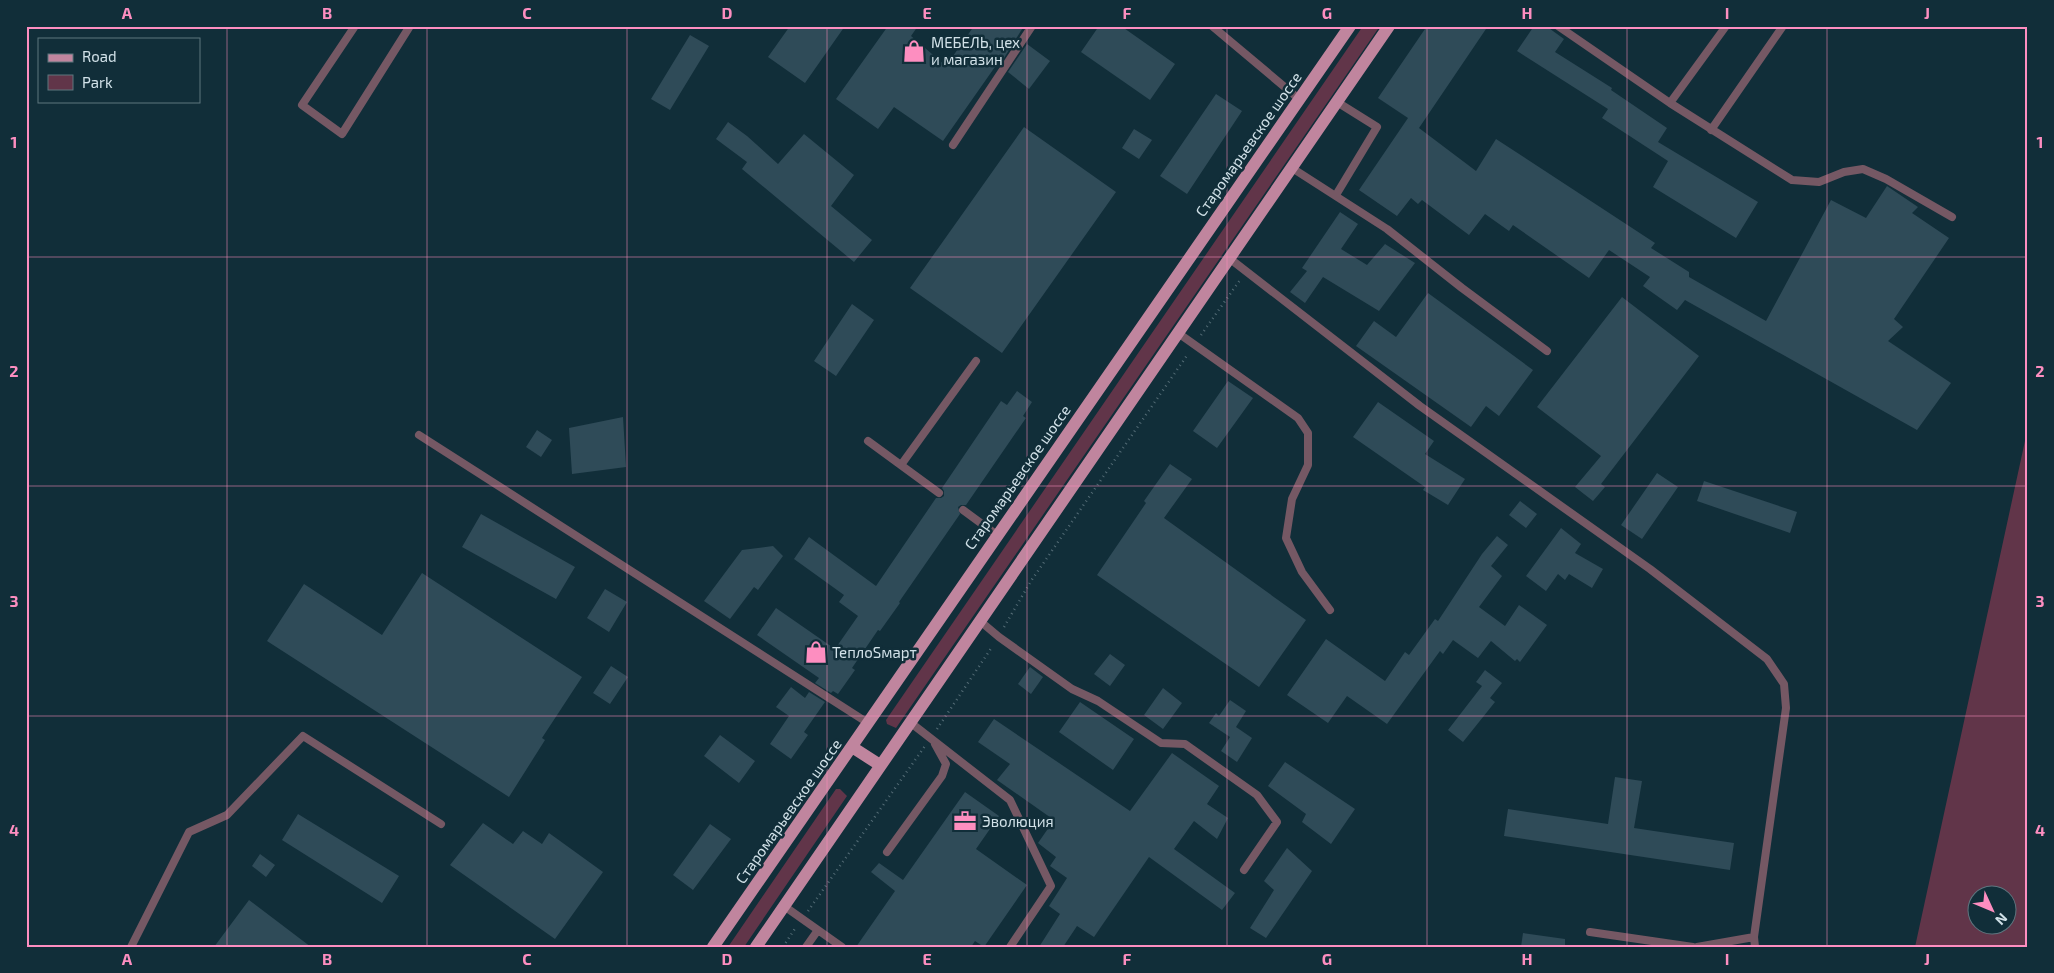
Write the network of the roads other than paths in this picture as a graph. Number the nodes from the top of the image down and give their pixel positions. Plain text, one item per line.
1 (355, 26) edge
2 (410, 26) edge
3 (1032, 26) edge
4 (1212, 26) edge
5 (1350, 26) edge
6 (1389, 26) edge
7 (1558, 26) edge
8 (1726, 26) edge
9 (1783, 26) edge
10 (1299, 99) junction
11 (1337, 102) junction
12 (1670, 103) junction
13 (1711, 130) junction
14 (953, 145) dead end
15 (1292, 168) junction
16 (1336, 195) junction
17 (1952, 216) dead end
18 (1229, 258) junction
19 (1178, 333) junction
20 (1547, 351) dead end
21 (976, 361) dead end
22 (419, 435) dead end
23 (868, 440) dead end
24 (901, 465) junction
25 (939, 493) dead end
26 (963, 510) dead end
27 (997, 535) junction
28 (1330, 610) dead end
29 (980, 621) junction
30 (868, 723) junction
31 (910, 723) junction
32 (931, 738) junction
33 (852, 747) junction
34 (880, 765) junction
35 (442, 824) dead end
36 (888, 852) dead end
37 (1244, 870) dead end
38 (784, 906) junction
39 (818, 930) junction
40 (1590, 932) dead end
41 (1754, 937) junction
42 (131, 947) edge
43 (713, 947) edge
44 (756, 947) edge
45 (806, 947) edge
46 (842, 947) edge
47 (1010, 947) edge
48 (1693, 947) edge
49 (1697, 947) edge
50 (1755, 947) edge

1 - 2 lane
3 - 14 lane
4 - 10 lane
5 - 10 main road, Старомарьевское шоссе
6 - 11 main road
7 - 12 lane
8 - 12 lane
9 - 13 lane
10 - 27 main road, Старомарьевское шоссе
11 - 15 main road
11 - 16 lane
12 - 13 lane
13 - 17 lane
15 - 16 lane
15 - 18 main road
16 - 20 lane
18 - 19 main road
18 - 41 lane
19 - 28 lane
19 - 29 main road
21 - 24 lane
22 - 30 lane
23 - 24 lane
24 - 25 lane
26 - 27 lane
27 - 30 main road, Старомарьевское шоссе
29 - 31 main road
29 - 37 lane
30 - 33 main road, Старомарьевское шоссе
31 - 32 lane
31 - 34 main road
32 - 36 lane
32 - 47 lane
33 - 34 main road
33 - 43 main road, Старомарьевское шоссе
34 - 38 main road
35 - 42 lane
38 - 39 lane
38 - 44 main road
39 - 45 lane
39 - 46 lane
40 - 48 lane
41 - 49 lane
41 - 50 lane

